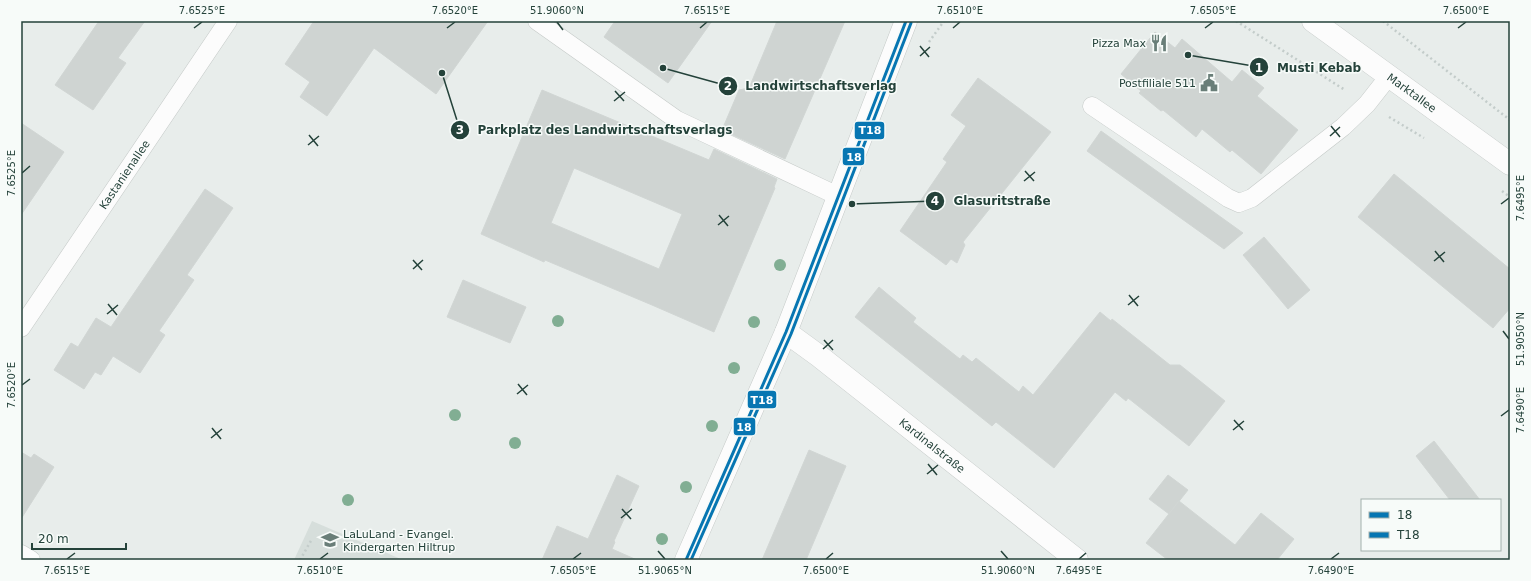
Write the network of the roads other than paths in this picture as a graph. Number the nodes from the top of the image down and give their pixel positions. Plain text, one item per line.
1 (228, 21) edge
2 (537, 21) edge
3 (906, 21) edge
4 (1313, 21) edge
5 (1389, 76) junction
6 (1092, 106) dead end
7 (1510, 164) edge
8 (838, 196) junction
9 (21, 328) edge
10 (786, 332) junction
11 (21, 554) edge
12 (31, 560) edge
13 (686, 560) edge
14 (1076, 560) edge

1 - 9 lane, Kastanienallee
2 - 8 lane
3 - 8 street
4 - 5 street, Marktallee
5 - 6 lane
5 - 7 street, Marktallee
8 - 10 street
10 - 13 street
10 - 14 street, Kardinalstraße
11 - 12 lane

